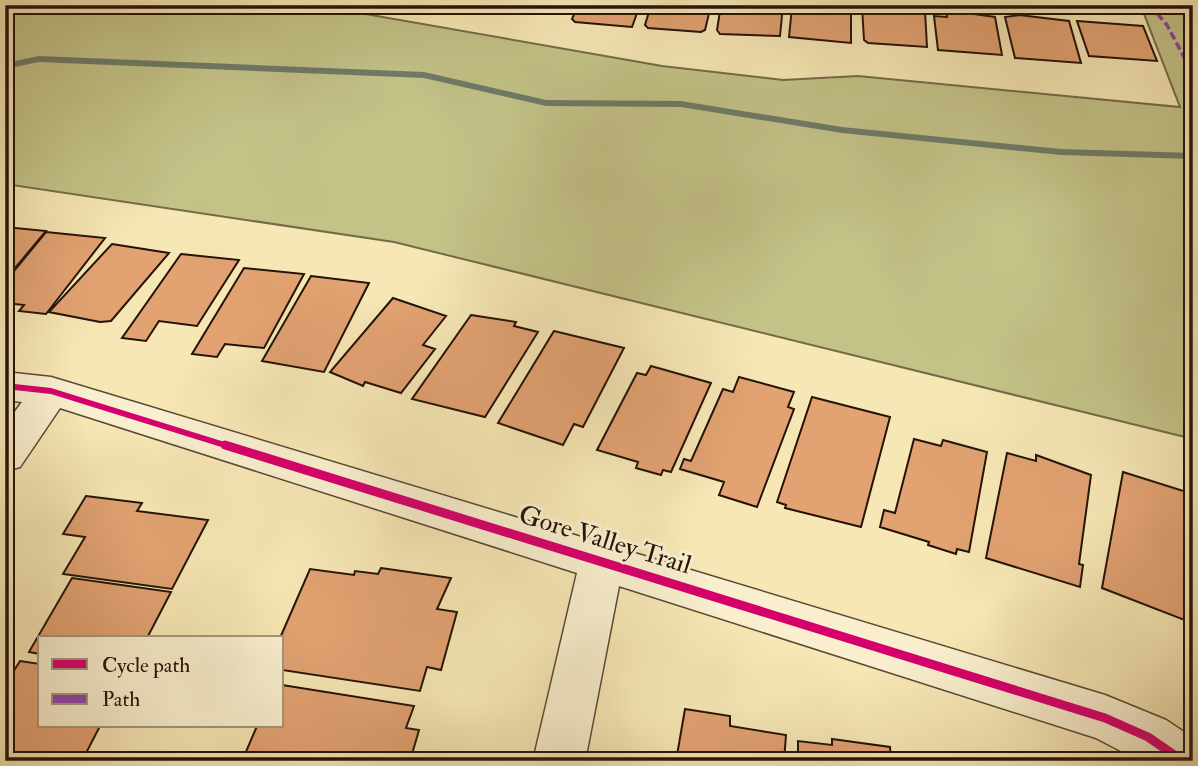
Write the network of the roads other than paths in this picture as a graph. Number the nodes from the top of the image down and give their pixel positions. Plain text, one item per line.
1 (5, 386) edge
2 (51, 391) junction
3 (5, 456) edge
4 (602, 561) junction
5 (559, 761) edge
6 (1183, 761) edge

1 - 2 street, Gore Valley Trail
2 - 3 street
2 - 4 street, Gore Valley Trail
4 - 5 street
4 - 6 street, Gore Valley Trail

